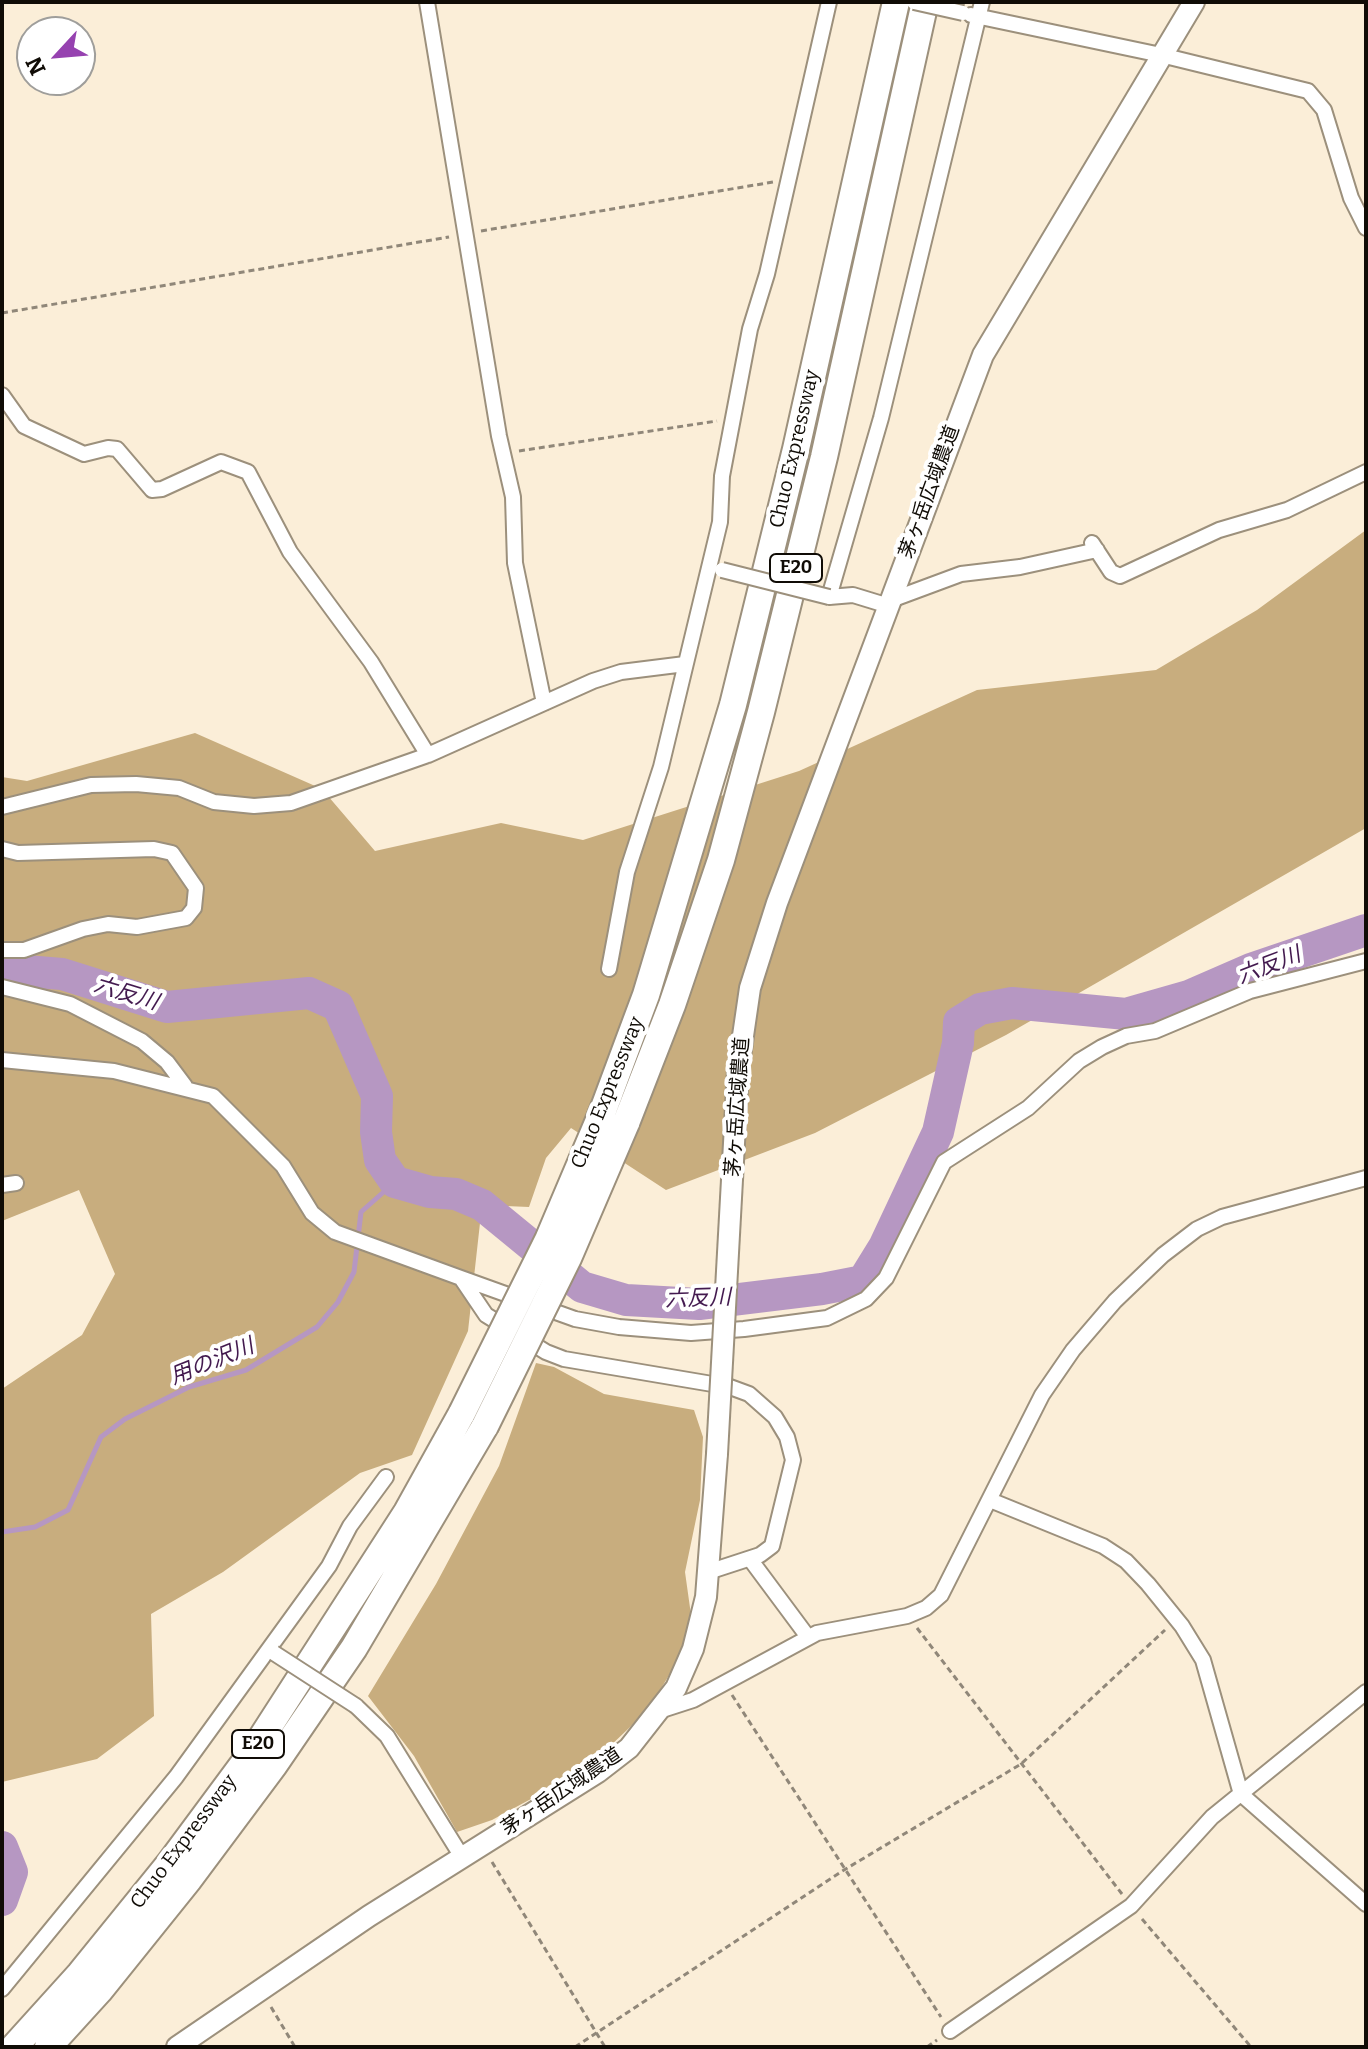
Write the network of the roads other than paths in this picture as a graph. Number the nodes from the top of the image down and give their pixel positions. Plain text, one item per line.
1 (427, 2) edge
2 (829, 2) edge
3 (896, 2) edge
4 (914, 2) edge
5 (925, 2) edge
6 (1194, 2) edge
7 (981, 9) edge
8 (1161, 55) junction
9 (1366, 228) edge
10 (2, 395) edge
11 (1366, 472) edge
12 (715, 568) junction
13 (829, 597) junction
14 (890, 603) junction
15 (685, 664) junction
16 (544, 703) junction
17 (428, 755) junction
18 (2, 807) edge
19 (2, 849) edge
20 (2, 950) edge
21 (1366, 961) edge
22 (609, 969) dead end
23 (2, 987) edge
24 (2, 1060) edge
25 (185, 1086) junction
26 (614, 1118) junction
27 (1366, 1178) edge
28 (461, 1278) junction
29 (386, 1477) dead end
30 (990, 1500) junction
31 (750, 1559) junction
32 (708, 1572) junction
33 (808, 1637) junction
34 (270, 1650) junction
35 (1366, 1692) edge
36 (659, 1711) junction
37 (1241, 1794) junction
38 (462, 1857) junction
39 (1366, 1904) edge
40 (2, 1989) edge
41 (950, 2031) road end
42 (14, 2047) edge
43 (48, 2047) edge
44 (177, 2047) edge

1 - 16 street
2 - 12 street
3 - 26 highway, Chuo Expressway / E20
4 - 7 street, bridge
5 - 26 highway, Chuo Expressway / E20
6 - 8 street, 茅ヶ岳広域農道
7 - 8 street
7 - 13 street
8 - 9 street
8 - 14 street, 茅ヶ岳広域農道
10 - 17 street
11 - 14 street
12 - 13 street, bridge
12 - 15 street
13 - 14 street
14 - 32 street, 茅ヶ岳広域農道, bridge
15 - 16 street
15 - 22 street
16 - 17 street
17 - 18 street
19 - 20 street
21 - 28 street
23 - 25 street
24 - 25 street
25 - 28 street
26 - 42 highway, Chuo Expressway / E20, bridge
26 - 43 highway, Chuo Expressway / E20, bridge
27 - 30 street
28 - 31 street
29 - 34 street
30 - 33 street
30 - 37 street
31 - 32 street
31 - 33 street
32 - 36 street, 茅ヶ岳広域農道
33 - 36 street
34 - 38 street, bridge
34 - 40 street
35 - 37 street
36 - 38 street, 茅ヶ岳広域農道
37 - 39 street
37 - 41 street
38 - 44 street, 茅ヶ岳広域農道

